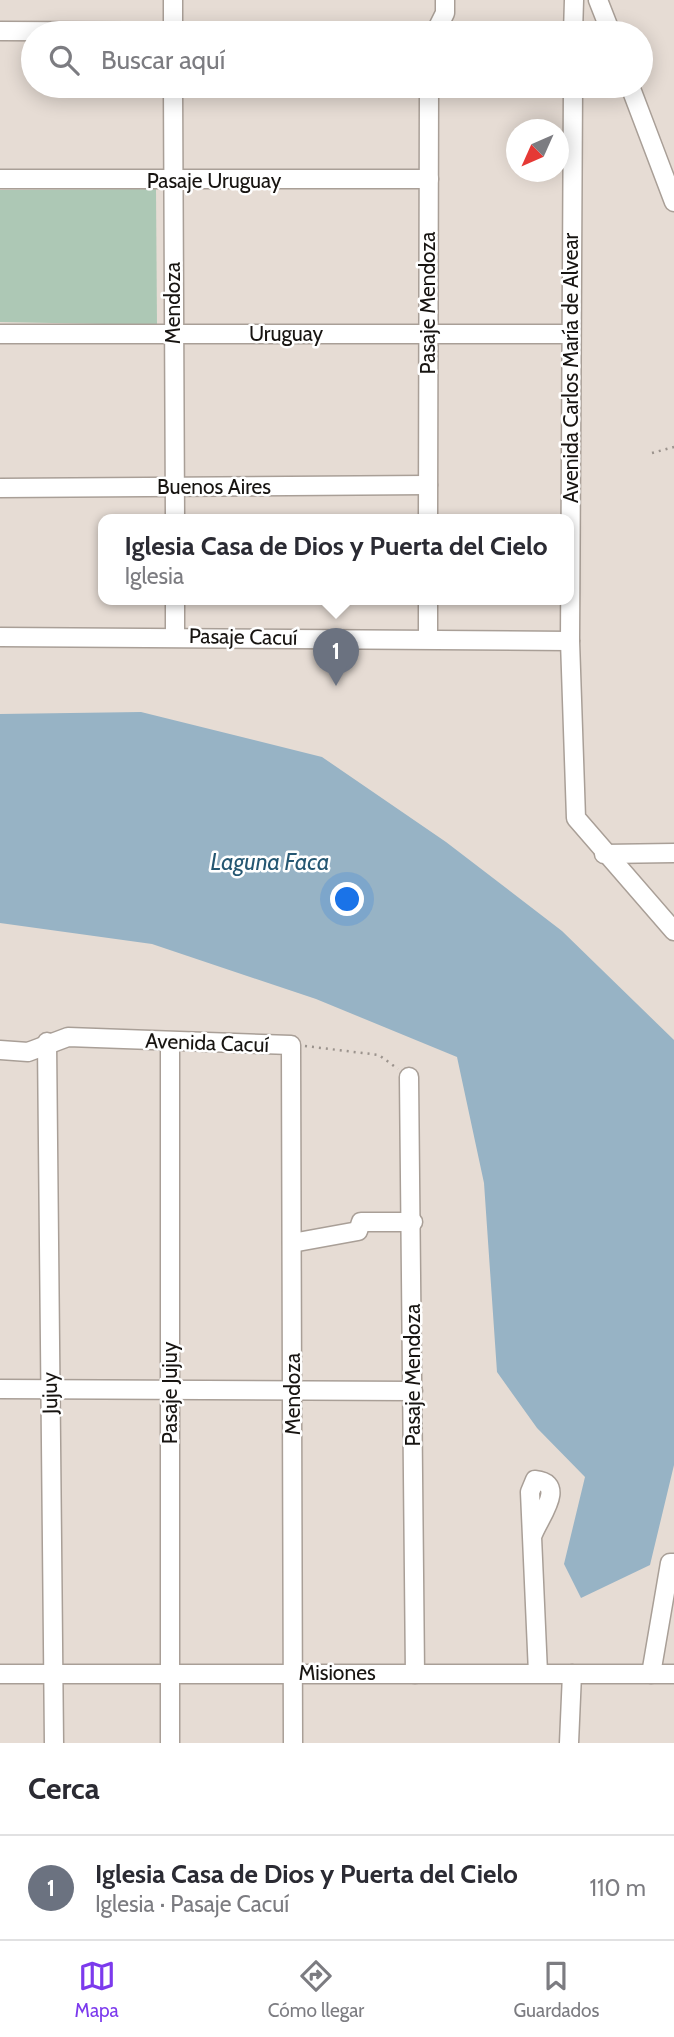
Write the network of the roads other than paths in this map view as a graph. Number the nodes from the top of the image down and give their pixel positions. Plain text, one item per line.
1 (173, 0) edge
2 (445, 0) edge
3 (574, 0) edge
4 (598, 0) edge
5 (173, 21) edge
6 (441, 21) edge
7 (573, 21) edge
8 (606, 21) edge
9 (0, 31) edge
10 (21, 31) edge
11 (173, 98) edge
12 (429, 98) edge
13 (573, 98) edge
14 (635, 98) edge
15 (0, 179) edge
16 (429, 179) junction
17 (174, 181) junction
18 (674, 202) edge
19 (0, 334) edge
20 (173, 334) junction
21 (428, 334) junction
22 (571, 334) junction
23 (428, 485) junction
24 (0, 488) edge
25 (174, 488) junction
26 (175, 514) edge
27 (428, 514) edge
28 (570, 514) edge
29 (175, 605) edge
30 (428, 605) edge
31 (570, 605) edge
32 (175, 636) junction
33 (0, 637) edge
34 (428, 638) junction
35 (570, 641) junction
36 (674, 853) edge
37 (604, 854) junction
38 (674, 931) edge
39 (47, 1042) junction
40 (170, 1042) junction
41 (291, 1045) joint
42 (0, 1050) edge
43 (410, 1077) road end
44 (413, 1222) junction
45 (292, 1244) junction
46 (50, 1388) junction
47 (170, 1388) junction
48 (0, 1389) edge
49 (293, 1391) junction
50 (413, 1391) junction
51 (532, 1537) dead end
52 (674, 1563) edge
53 (292, 1673) junction
54 (538, 1673) junction
55 (0, 1674) edge
56 (53, 1674) junction
57 (415, 1674) junction
58 (572, 1674) junction
59 (651, 1674) junction
60 (674, 1674) edge
61 (170, 1675) junction
62 (54, 1743) edge
63 (170, 1743) edge
64 (293, 1743) edge
65 (569, 1743) edge

1 - 5 street
2 - 6 street
3 - 7 street
4 - 8 street
9 - 10 street
11 - 17 street, Mendoza
12 - 16 street, Pasaje Mendoza
13 - 22 street, Avenida Carlos María de Alvear
14 - 18 street
15 - 17 street, Pasaje Uruguay
16 - 17 street, Pasaje Uruguay
16 - 21 street, Pasaje Mendoza
17 - 20 street, Mendoza
19 - 20 street, Uruguay
20 - 21 street, Uruguay
20 - 25 street, Mendoza
21 - 22 street, Uruguay
21 - 23 street, Pasaje Mendoza
22 - 28 street, Avenida Carlos María de Alvear
23 - 25 street, Buenos Aires
23 - 27 street, Pasaje Mendoza
24 - 25 street, Buenos Aires
25 - 26 street, Mendoza
29 - 32 street
30 - 34 street
31 - 35 street, Avenida Carlos María de Alvear
32 - 33 street, Pasaje Cacuí
32 - 34 street, Pasaje Cacuí
34 - 35 street, Pasaje Cacuí
35 - 37 street, Avenida Carlos María de Alvear
36 - 37 street
37 - 38 street
39 - 40 street, Avenida Cacuí
39 - 42 street, Avenida Cacuí
39 - 46 street, Jujuy
40 - 41 street, Avenida Cacuí
40 - 47 street, Pasaje Jujuy
41 - 45 street, Mendoza
43 - 44 street, Pasaje Mendoza
44 - 45 street
44 - 50 street, Pasaje Mendoza
45 - 49 street, Mendoza
46 - 47 street
46 - 48 street
46 - 56 street, Jujuy
47 - 49 street
47 - 61 street, Pasaje Jujuy
49 - 50 street
49 - 53 street, Mendoza
50 - 57 street, Pasaje Mendoza
51 - 54 street
52 - 59 street
53 - 57 street, Misiones
53 - 61 street, Misiones
53 - 64 street, Mendoza
54 - 57 street, Misiones
54 - 58 street, Misiones
55 - 56 street, Misiones
56 - 61 street, Misiones
56 - 62 street, Jujuy
58 - 59 street, Misiones
58 - 65 street
59 - 60 street, Misiones
61 - 63 street, Pasaje Jujuy

